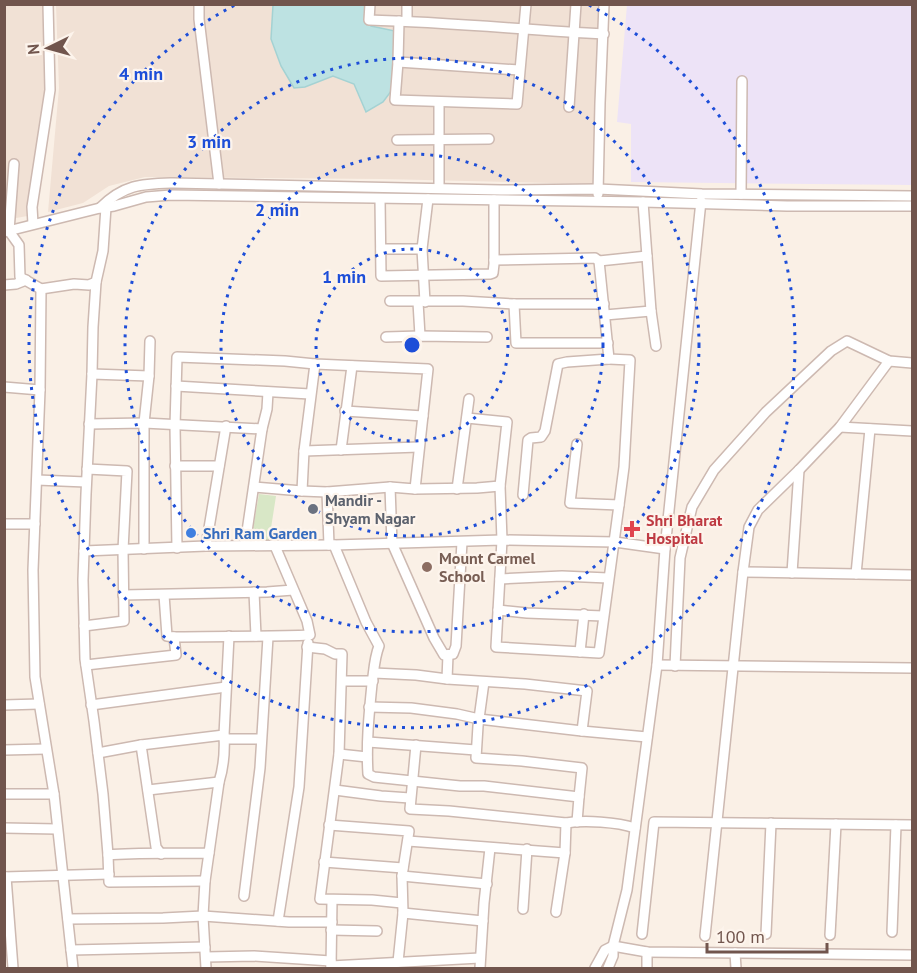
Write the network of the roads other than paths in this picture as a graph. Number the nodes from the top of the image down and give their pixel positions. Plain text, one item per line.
1 (48, 4) edge
2 (199, 4) edge
3 (370, 4) edge
4 (407, 4) edge
5 (526, 4) edge
6 (576, 4) edge
7 (604, 4) edge
8 (403, 21) junction
9 (524, 30) junction
10 (574, 33) junction
11 (604, 34) junction
12 (398, 62) junction
13 (519, 70) junction
14 (742, 81) dead end
15 (439, 102) junction
16 (569, 107) dead end
17 (439, 139) junction
18 (489, 139) dead end
19 (397, 140) dead end
20 (14, 164) dead end
21 (159, 183) junction
22 (219, 184) junction
23 (439, 188) junction
24 (598, 189) junction
25 (702, 194) junction
26 (741, 194) junction
27 (160, 196) junction
28 (912, 196) edge
29 (380, 199) junction
30 (428, 199) junction
31 (494, 200) junction
32 (599, 202) junction
33 (643, 202) junction
34 (701, 204) junction
35 (912, 206) edge
36 (103, 207) junction
37 (33, 224) junction
38 (7, 232) edge
39 (381, 249) junction
40 (422, 249) junction
41 (647, 256) junction
42 (494, 260) junction
43 (599, 261) junction
44 (423, 276) junction
45 (26, 280) junction
46 (96, 282) junction
47 (4, 285) edge
48 (41, 289) junction
49 (390, 301) dead end
50 (421, 302) junction
51 (514, 304) junction
52 (604, 310) junction
53 (651, 311) junction
54 (420, 336) junction
55 (387, 337) dead end
56 (487, 337) dead end
57 (150, 341) dead end
58 (608, 343) junction
59 (656, 346) dead end
60 (609, 359) junction
61 (890, 362) junction
62 (912, 363) edge
63 (315, 364) junction
64 (352, 366) junction
65 (92, 374) junction
66 (149, 376) junction
67 (176, 386) junction
68 (4, 387) edge
69 (40, 390) junction
70 (268, 392) junction
71 (310, 394) junction
72 (469, 399) dead end
73 (345, 411) junction
74 (423, 416) junction
75 (467, 418) junction
76 (144, 423) junction
77 (89, 424) junction
78 (175, 426) junction
79 (226, 426) junction
80 (840, 427) junction
81 (262, 429) junction
82 (870, 429) junction
83 (912, 431) edge
84 (577, 444) dead end
85 (419, 447) junction
86 (340, 450) junction
87 (304, 451) junction
88 (175, 466) junction
89 (219, 466) junction
90 (87, 469) junction
91 (800, 470) junction
92 (37, 480) junction
93 (86, 482) junction
94 (500, 486) junction
95 (390, 487) junction
96 (254, 488) junction
97 (415, 489) junction
98 (457, 489) junction
99 (302, 491) junction
100 (327, 492) junction
101 (523, 495) dead end
102 (619, 506) junction
103 (4, 524) edge
104 (35, 524) junction
105 (502, 540) junction
106 (462, 542) junction
107 (615, 542) junction
108 (392, 543) junction
109 (245, 545) junction
110 (332, 545) junction
111 (206, 546) junction
112 (275, 546) junction
113 (177, 548) junction
114 (144, 549) junction
115 (665, 549) junction
116 (123, 550) junction
117 (84, 551) junction
118 (743, 572) junction
119 (792, 573) junction
120 (856, 574) junction
121 (912, 575) edge
122 (608, 578) junction
123 (500, 579) junction
124 (293, 590) junction
125 (254, 592) junction
126 (164, 594) junction
127 (123, 595) junction
128 (498, 610) junction
129 (584, 614) junction
130 (603, 616) junction
131 (84, 626) junction
132 (310, 635) junction
133 (229, 636) junction
134 (256, 636) junction
135 (174, 637) junction
136 (268, 637) junction
137 (307, 646) junction
138 (580, 652) junction
139 (448, 655) junction
140 (86, 665) junction
141 (657, 665) junction
142 (675, 666) junction
143 (734, 666) junction
144 (912, 668) edge
145 (373, 677) junction
146 (447, 679) junction
147 (342, 681) junction
148 (484, 682) junction
149 (226, 687) junction
150 (39, 704) junction
151 (4, 705) edge
152 (91, 705) junction
153 (369, 707) junction
154 (479, 719) junction
155 (582, 731) junction
156 (224, 737) junction
157 (647, 737) junction
158 (261, 739) junction
159 (368, 742) junction
160 (141, 745) junction
161 (416, 746) junction
162 (46, 749) junction
163 (4, 750) edge
164 (476, 750) junction
165 (98, 753) junction
166 (339, 754) junction
167 (367, 757) junction
168 (413, 780) junction
169 (219, 782) junction
170 (148, 790) junction
171 (335, 790) junction
172 (4, 794) edge
173 (54, 794) junction
174 (579, 797) junction
175 (410, 798) junction
176 (572, 822) junction
177 (716, 822) junction
178 (771, 823) junction
179 (836, 824) junction
180 (329, 825) junction
181 (896, 825) junction
182 (912, 825) edge
183 (4, 828) edge
184 (635, 828) junction
185 (57, 829) junction
186 (408, 841) junction
187 (490, 848) junction
188 (527, 849) junction
189 (209, 853) junction
190 (161, 854) junction
191 (565, 854) junction
192 (108, 855) junction
193 (324, 862) junction
194 (403, 872) junction
195 (109, 874) junction
196 (63, 875) junction
197 (5, 877) edge
198 (205, 881) junction
199 (487, 884) junction
200 (244, 896) dead end
201 (332, 900) junction
202 (402, 908) junction
203 (523, 909) dead end
204 (556, 912) dead end
205 (203, 916) junction
206 (68, 919) junction
207 (278, 921) junction
208 (483, 921) junction
209 (331, 926) junction
210 (377, 931) dead end
211 (892, 932) dead end
212 (642, 934) dead end
213 (766, 934) dead end
214 (830, 935) dead end
215 (705, 936) dead end
216 (613, 946) junction
217 (71, 950) junction
218 (205, 952) junction
219 (647, 952) junction
220 (735, 953) junction
221 (912, 955) edge
222 (480, 958) junction
223 (398, 962) junction
224 (331, 965) edge
225 (609, 967) edge
226 (13, 969) edge
227 (73, 969) edge
228 (206, 969) edge
229 (480, 969) edge
230 (595, 969) edge
231 (647, 969) edge
232 (736, 969) edge

1 - 37 street
2 - 22 street
3 - 8 street
4 - 8 street
5 - 9 street
6 - 10 street
7 - 11 street
8 - 9 street
8 - 12 street
9 - 10 street
9 - 13 street
10 - 11 street
10 - 16 street
11 - 24 street
12 - 13 street
12 - 15 street
13 - 15 street
14 - 26 street
15 - 17 street
17 - 18 street
17 - 19 street
17 - 23 street
20 - 38 street
21 - 22 street
21 - 27 street
21 - 36 street
22 - 23 street
23 - 24 street
24 - 25 street
24 - 32 street
25 - 26 street
25 - 34 street
26 - 28 street
27 - 29 street
27 - 36 street
29 - 30 street
29 - 39 street
30 - 31 street
30 - 40 street
31 - 32 street
31 - 42 street
32 - 33 street
33 - 34 street
33 - 41 street
34 - 35 street
34 - 115 street
36 - 37 street
36 - 46 street
37 - 38 street
38 - 45 street
39 - 40 street
39 - 44 street
40 - 44 street
41 - 43 street
41 - 53 street
42 - 43 street
42 - 44 street
43 - 52 street
44 - 50 street
45 - 47 street
45 - 48 street
46 - 48 street
46 - 65 street
48 - 69 street
49 - 50 street
50 - 51 street
50 - 54 street
51 - 52 street
51 - 58 street
52 - 53 street
52 - 58 street
53 - 59 street
54 - 55 street
54 - 56 street
57 - 66 street
58 - 60 street
60 - 101 street
60 - 102 street
61 - 62 street
61 - 80 street
61 - 142 street
63 - 64 street
63 - 67 street
63 - 71 street
64 - 73 street
64 - 74 street
65 - 66 street
65 - 77 street
66 - 76 street
67 - 70 street
67 - 78 street
68 - 69 street
69 - 92 street
70 - 71 street
70 - 81 street
71 - 87 street
72 - 75 street
73 - 74 street
73 - 86 street
74 - 85 street
75 - 94 street
75 - 98 street
76 - 77 street
76 - 78 street
76 - 114 street
77 - 90 street
78 - 79 street
78 - 88 street
79 - 81 street
79 - 89 street
80 - 82 street
80 - 91 street
81 - 96 street
82 - 83 street
82 - 120 street
84 - 102 street
85 - 86 street
85 - 97 street
86 - 87 street
87 - 99 street
88 - 89 street
88 - 113 street
89 - 111 street
90 - 93 street
90 - 116 street
91 - 118 street
91 - 119 street
92 - 93 street
92 - 104 street
93 - 117 street
94 - 98 street
94 - 105 street
95 - 97 street
95 - 100 street
95 - 108 street
96 - 99 street
96 - 109 street
97 - 98 street
99 - 100 street
100 - 110 street
102 - 107 street
103 - 104 street
104 - 150 street
105 - 106 street
105 - 107 street
105 - 123 street
106 - 108 street
106 - 139 street
107 - 115 street
107 - 122 street
108 - 110 street
108 - 139 street
109 - 111 street
109 - 112 street
110 - 112 street
110 - 145 street
111 - 113 street
112 - 124 street
113 - 114 street
114 - 116 street
115 - 141 street
116 - 117 street
116 - 127 street
117 - 131 street
118 - 119 street
118 - 143 street
119 - 120 street
120 - 121 street
122 - 123 street
122 - 130 street
123 - 128 street
124 - 125 street
124 - 132 street
125 - 126 street
125 - 134 street
126 - 127 street
126 - 135 street
127 - 131 street
128 - 129 street
128 - 138 street
129 - 130 street
129 - 138 street
130 - 138 street
131 - 140 street
132 - 136 street
132 - 137 street
133 - 134 street
133 - 135 street
133 - 149 street
134 - 136 street
135 - 140 street
136 - 158 street
137 - 147 street
137 - 207 street
139 - 146 street
140 - 152 street
141 - 142 street
141 - 157 street
142 - 143 street
143 - 144 street
143 - 177 street
145 - 146 street
145 - 147 street
145 - 153 street
146 - 148 street
147 - 166 street
148 - 154 street
148 - 155 street
149 - 152 street
149 - 156 street
150 - 151 street
150 - 162 street
152 - 165 street
153 - 154 street
153 - 159 street
154 - 155 street
154 - 164 street
155 - 157 street
156 - 158 street
156 - 160 street
156 - 169 street
157 - 184 street
158 - 200 street
159 - 161 street
159 - 167 street
160 - 165 street
160 - 170 street
161 - 164 street
161 - 168 street
162 - 163 street
162 - 173 street
164 - 174 street
165 - 192 street
166 - 167 street
166 - 171 street
167 - 168 street
168 - 174 street
168 - 175 street
169 - 170 street
169 - 189 street
170 - 190 street
171 - 175 street
171 - 180 street
172 - 173 street
173 - 185 street
174 - 176 street
175 - 176 street
176 - 184 street
176 - 191 street
177 - 178 street
177 - 212 street
177 - 215 street
178 - 179 street
178 - 213 street
179 - 181 street
179 - 214 street
180 - 186 street
180 - 193 street
181 - 182 street
181 - 211 street
183 - 185 street
184 - 216 street
185 - 196 street
186 - 187 street
186 - 194 street
187 - 188 street
187 - 199 street
188 - 191 street
188 - 203 street
189 - 190 street
189 - 198 street
190 - 192 street
191 - 204 street
192 - 195 street
193 - 194 street
193 - 201 street
194 - 199 street
194 - 202 street
195 - 196 street
195 - 198 street
196 - 197 street
196 - 206 street
197 - 226 street
198 - 205 street
199 - 208 street
201 - 202 street
201 - 209 street
202 - 208 street
202 - 223 street
205 - 206 street
205 - 207 street
205 - 218 street
206 - 217 street
207 - 209 street
208 - 222 street
209 - 210 street
209 - 224 street
216 - 219 street
216 - 225 street
216 - 230 street
217 - 218 street
217 - 227 street
218 - 224 street
218 - 228 street
219 - 220 street
219 - 231 street
220 - 221 street
220 - 232 street
222 - 223 street
222 - 229 street
223 - 224 street

